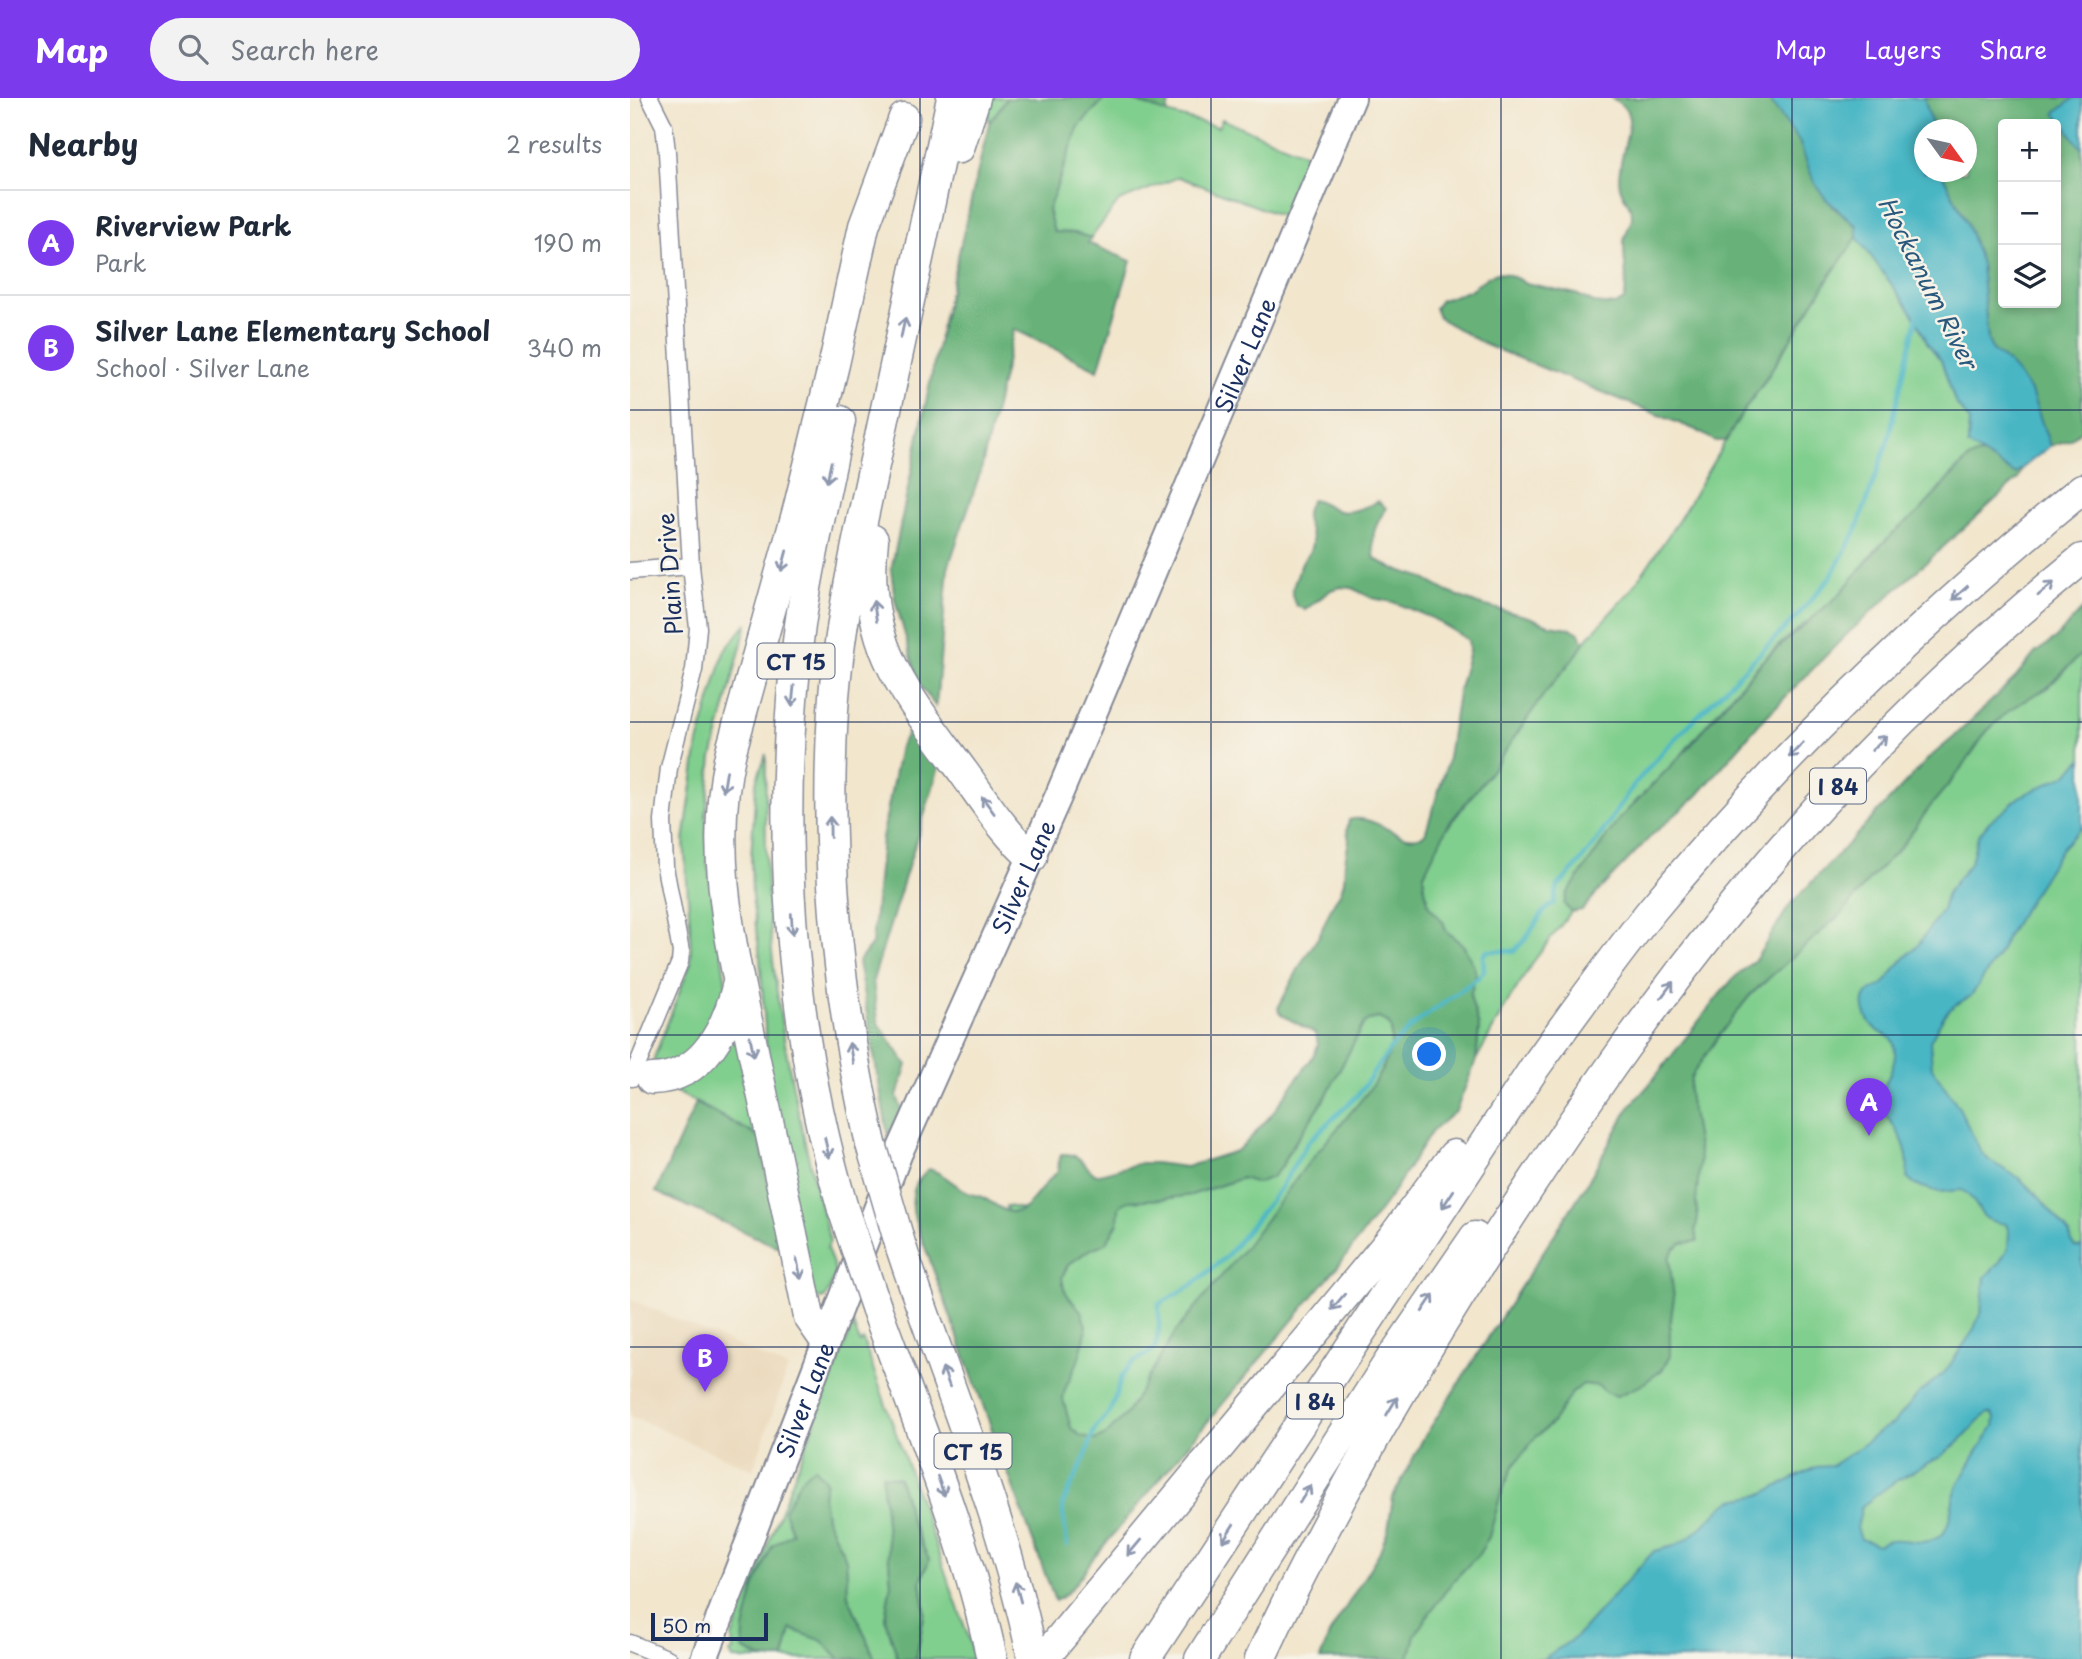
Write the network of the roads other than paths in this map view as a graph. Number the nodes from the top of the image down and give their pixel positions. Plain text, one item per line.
1 (650, 98) edge
2 (952, 98) edge
3 (975, 98) edge
4 (1352, 98) edge
5 (906, 108) edge
6 (912, 288) junction
7 (894, 367) junction
8 (2082, 489) edge
9 (2082, 559) edge
10 (691, 566) junction
11 (630, 571) edge
12 (1032, 857) junction
13 (739, 979) junction
14 (1626, 1045) junction
15 (638, 1078) edge
16 (1478, 1138) junction
17 (825, 1340) junction
18 (1346, 1486) junction
19 (630, 1643) edge
20 (669, 1659) edge
21 (704, 1659) edge
22 (992, 1659) edge
23 (1033, 1659) edge
24 (1043, 1659) edge
25 (1145, 1659) edge
26 (1200, 1659) edge
27 (1260, 1659) edge
28 (1280, 1659) edge

1 - 10 street, Plain Drive
2 - 6 highway, CT 15
3 - 6 highway
4 - 12 main road, Silver Lane
5 -> 13 highway
5 -> 22 highway, CT 15, bridge
7 -> 6 highway, CT 15
12 -> 7 highway
23 -> 7 highway, CT 15, bridge
8 -> 16 highway, I 84
14 -> 9 highway, I 84
10 - 11 street
10 - 15 street, Plain Drive
12 - 17 main road, Silver Lane
13 - 15 highway
13 -> 17 highway
18 -> 14 highway, I 84
26 -> 14 highway
16 -> 24 highway
16 -> 25 highway, I 84
17 - 21 main road, Silver Lane
18 - 27 highway, I 84
18 - 28 highway
19 - 20 street

